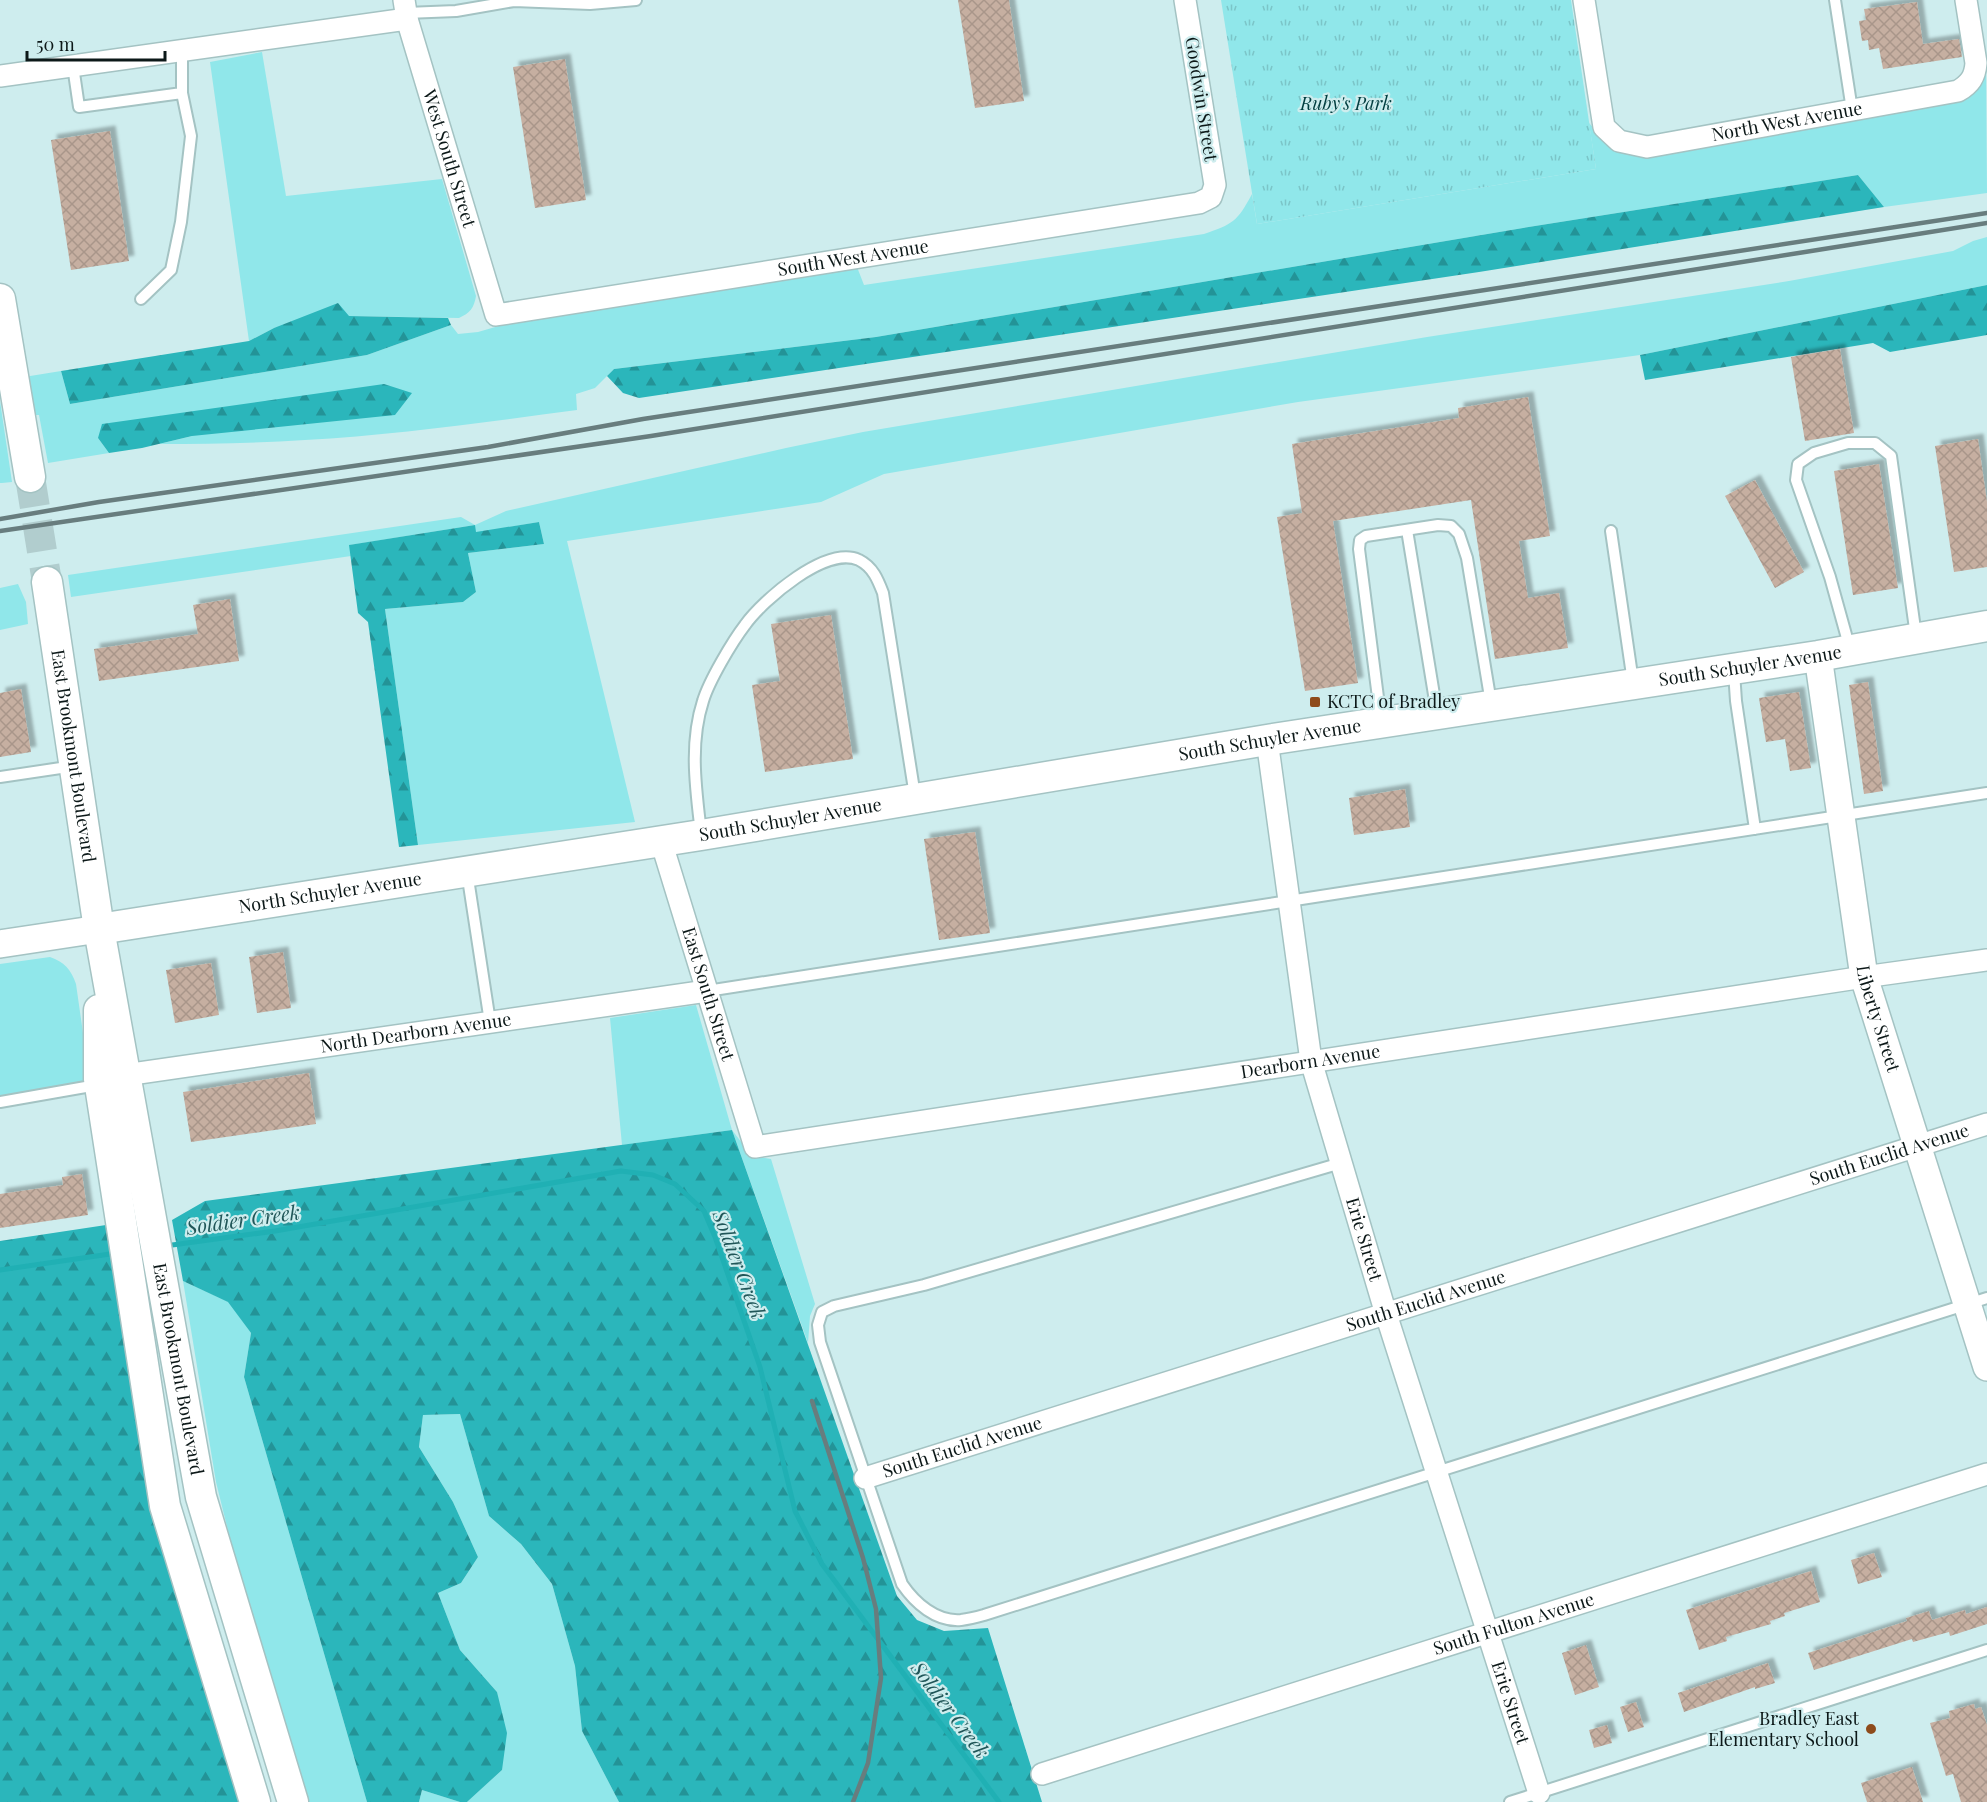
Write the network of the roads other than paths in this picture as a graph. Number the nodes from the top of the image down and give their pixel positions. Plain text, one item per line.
1 (636, 0) edge
2 (1185, 0) edge
3 (1584, 0) edge
4 (1835, 0) edge
5 (1966, 0) edge
6 (472, 4) edge
7 (406, 11) edge
8 (182, 50) junction
9 (73, 66) junction
10 (0, 76) edge
11 (182, 93) junction
12 (1852, 110) junction
13 (1211, 197) joint
14 (0, 299) edge
15 (141, 299) dead end
16 (496, 315) joint
17 (30, 477) tunnel mouth
18 (1407, 530) junction
19 (1611, 531) dead end
20 (47, 582) tunnel mouth
21 (1987, 626) edge
22 (1916, 639) junction
23 (1851, 651) junction
24 (1818, 656) junction
25 (1734, 669) junction
26 (1634, 684) junction
27 (1491, 706) junction
28 (1437, 714) junction
29 (1381, 723) junction
30 (1267, 740) junction
31 (74, 766) junction
32 (0, 777) edge
33 (1987, 793) edge
34 (915, 799) junction
35 (1841, 816) junction
36 (1755, 829) junction
37 (701, 835) junction
38 (661, 842) junction
39 (467, 872) junction
40 (1289, 901) junction
41 (99, 929) junction
42 (0, 944) edge
43 (1987, 960) edge
44 (1864, 976) junction
45 (707, 991) junction
46 (490, 1022) junction
47 (1311, 1061) junction
48 (113, 1080) junction
49 (0, 1102) edge
50 (1987, 1124) edge
51 (1917, 1146) junction
52 (755, 1147) joint
53 (1341, 1163) junction
54 (1977, 1301) edge
55 (1386, 1314) junction
56 (1987, 1367) edge
57 (1437, 1472) junction
58 (1987, 1474) edge
59 (865, 1478) junction
60 (1488, 1632) junction
61 (1987, 1650) edge
62 (1042, 1774) dead end
63 (1539, 1793) junction
64 (255, 1802) edge
65 (293, 1802) edge
66 (1510, 1802) edge

1 - 6 lane
2 - 13 street, Goodwin Street
3 - 12 street, North West Avenue
4 - 12 lane
5 - 12 street, North West Avenue
6 - 7 lane
7 - 8 street
7 - 16 street, West South Street
8 - 9 street
8 - 11 lane
9 - 10 street
9 - 11 lane
11 - 15 lane
13 - 16 street, South West Avenue
14 - 17 main road
18 - 27 lane
18 - 28 lane
18 - 29 lane
19 - 26 lane
20 - 31 main road, East Brookmont Boulevard
21 - 22 main road, South Schuyler Avenue
22 - 23 main road, South Schuyler Avenue
22 - 23 lane
23 - 24 main road, South Schuyler Avenue
24 - 25 main road, South Schuyler Avenue
24 - 35 street, Liberty Street
25 - 26 main road, South Schuyler Avenue
25 - 36 lane
26 - 27 main road, South Schuyler Avenue
27 - 28 main road, South Schuyler Avenue
28 - 29 main road, South Schuyler Avenue
29 - 30 main road, South Schuyler Avenue
30 - 34 main road, South Schuyler Avenue
30 - 40 street, Erie Street
31 - 32 lane
31 - 41 main road, East Brookmont Boulevard
33 - 35 lane
34 - 37 main road, South Schuyler Avenue
34 - 37 lane
35 - 36 lane
35 - 44 street, Liberty Street
36 - 40 lane
37 - 38 main road, South Schuyler Avenue
38 - 39 main road, North Schuyler Avenue
38 - 45 street, East South Street
39 - 41 main road, North Schuyler Avenue
39 - 46 lane
40 - 45 lane
40 - 47 street, Erie Street
41 - 42 street, North Schuyler Avenue
41 - 48 main road, East Brookmont Boulevard
43 - 44 street, Dearborn Avenue
44 - 47 street, Dearborn Avenue
44 - 51 street, Liberty Street
45 - 46 street, North Dearborn Avenue
45 - 52 street, East South Street
46 - 48 street, North Dearborn Avenue
47 - 52 street, Dearborn Avenue
47 - 53 street, Erie Street
48 - 49 lane
48 - 64 main road, East Brookmont Boulevard
48 - 65 main road, East Brookmont Boulevard
50 - 51 street, South Euclid Avenue
51 - 54 street, Liberty Street
51 - 55 street, South Euclid Avenue
53 - 55 street, Erie Street
53 - 59 lane
54 - 56 street, Liberty Street
54 - 57 lane
55 - 57 street, Erie Street
55 - 59 street, South Euclid Avenue
57 - 59 lane
57 - 60 street, Erie Street
58 - 60 street, South Fulton Avenue
60 - 62 street, South Fulton Avenue
60 - 63 street, Erie Street
61 - 63 lane
63 - 66 lane

